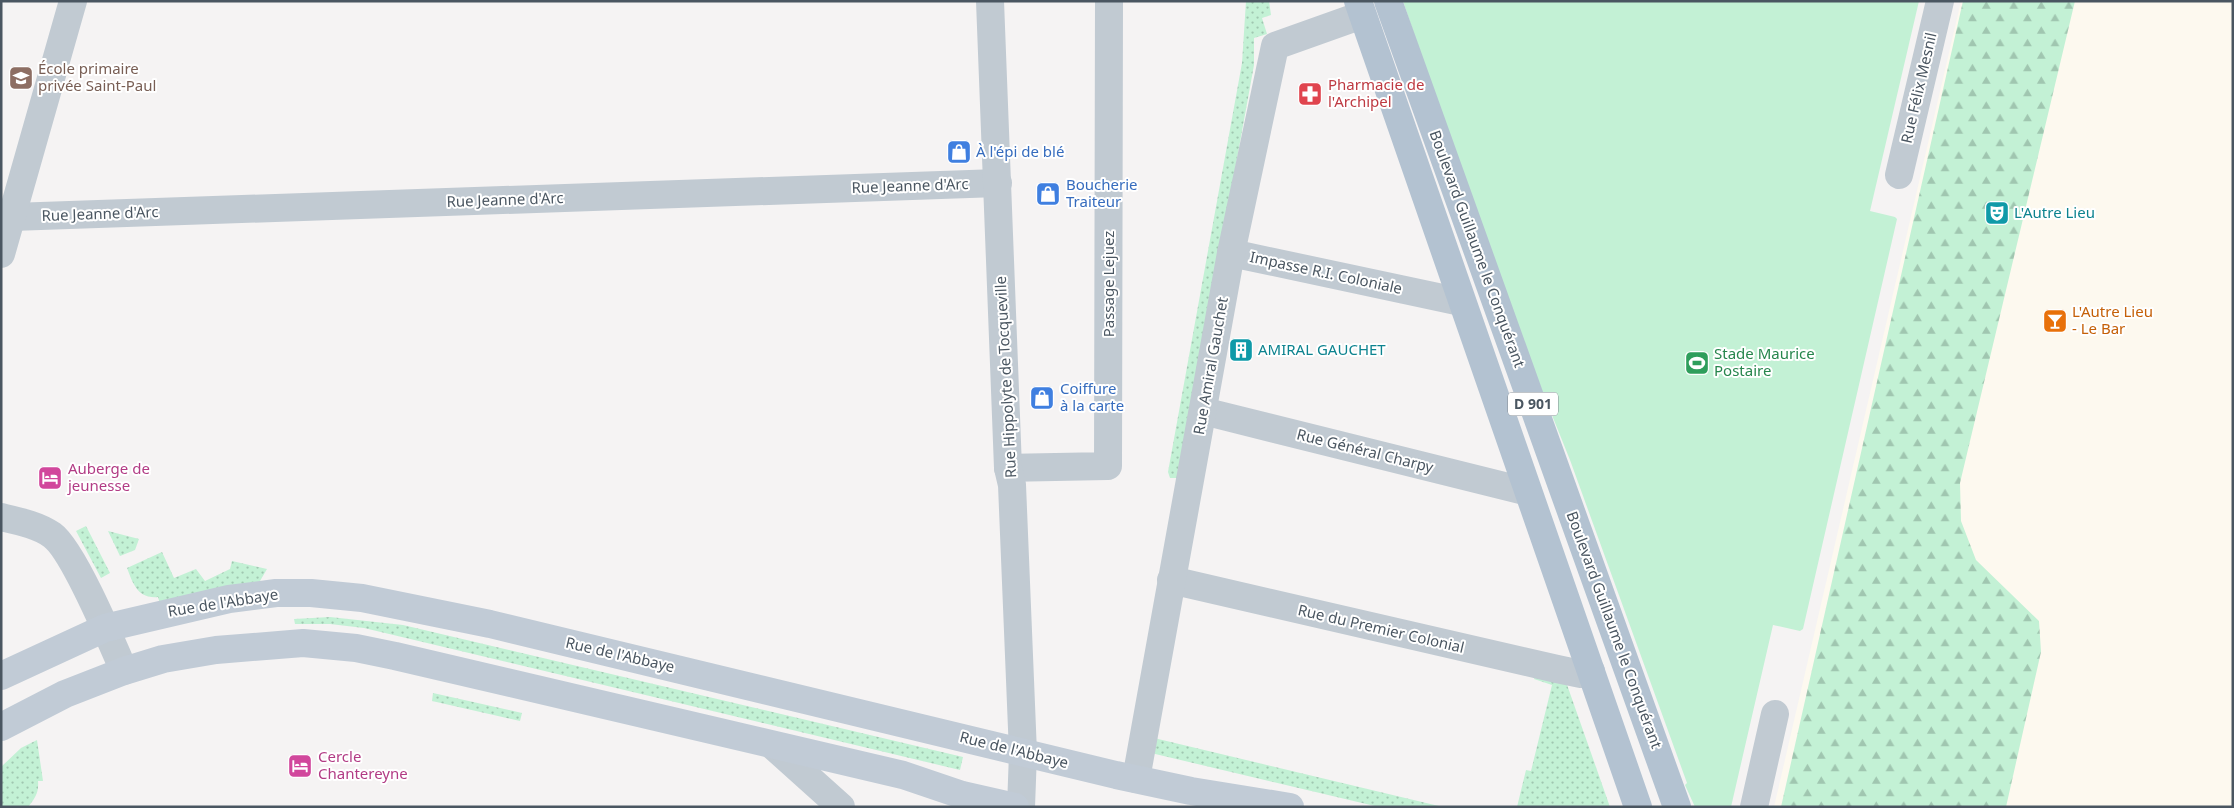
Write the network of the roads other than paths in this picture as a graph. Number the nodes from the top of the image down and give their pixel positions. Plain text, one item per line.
1 (73, 1) edge
2 (990, 1) edge
3 (1109, 1) edge
4 (1388, 1) edge
5 (1940, 1) edge
6 (1360, 8) edge
7 (1899, 175) dead end
8 (998, 183) junction
9 (12, 217) junction
10 (1441, 246) junction
11 (1231, 253) junction
12 (1, 254) edge
13 (1461, 302) junction
14 (1203, 411) junction
15 (1008, 468) junction
16 (1528, 492) junction
17 (1, 517) edge
18 (1171, 580) junction
19 (105, 628) junction
20 (124, 671) junction
21 (1591, 671) junction
22 (1, 676) edge
23 (1775, 714) dead end
24 (1, 727) edge
25 (772, 745) junction
26 (1023, 752) junction
27 (1136, 779) junction
28 (835, 802) edge
29 (1015, 807) edge
30 (1021, 807) edge
31 (1290, 807) edge
32 (1638, 807) edge
33 (1657, 807) edge
34 (1677, 807) edge
35 (1754, 807) edge

1 - 9 street
2 - 8 street, Rue Hippolyte de Tocqueville
3 - 15 street, Passage Lejuez
4 - 34 main road, Boulevard Guillaume le Conquérant / D 901
5 - 7 street, Rue Félix Mesnil
6 - 10 main road, Boulevard Guillaume le Conquérant / D 901
6 - 11 street, Rue Amiral Gauchet
8 - 9 street, Rue Jeanne d'Arc
8 - 15 street, Rue Hippolyte de Tocqueville
9 - 12 street
10 - 13 main road, Boulevard Guillaume le Conquérant / D 901
10 - 33 main road, Boulevard Guillaume le Conquérant / D 901
11 - 13 street, Impasse R.I. Coloniale
11 - 14 street, Rue Amiral Gauchet
13 - 16 main road, Boulevard Guillaume le Conquérant / D 901
14 - 16 street, Rue Général Charpy
14 - 18 street, Rue Amiral Gauchet
15 - 26 street, Rue Hippolyte de Tocqueville
16 - 21 main road, Boulevard Guillaume le Conquérant / D 901
17 - 19 street
18 - 21 street, Rue du Premier Colonial
18 - 27 street, Rue Amiral Gauchet
19 - 20 street
19 - 22 main road, Rue de l'Abbaye
19 - 26 main road, Rue de l'Abbaye
20 - 24 main road
20 - 25 main road
21 - 32 main road, Boulevard Guillaume le Conquérant / D 901
23 - 35 street
25 - 28 street
25 - 29 main road
26 - 27 main road, Rue de l'Abbaye
26 - 30 street, Rue Hippolyte de Tocqueville
27 - 31 main road, Rue de l'Abbaye

